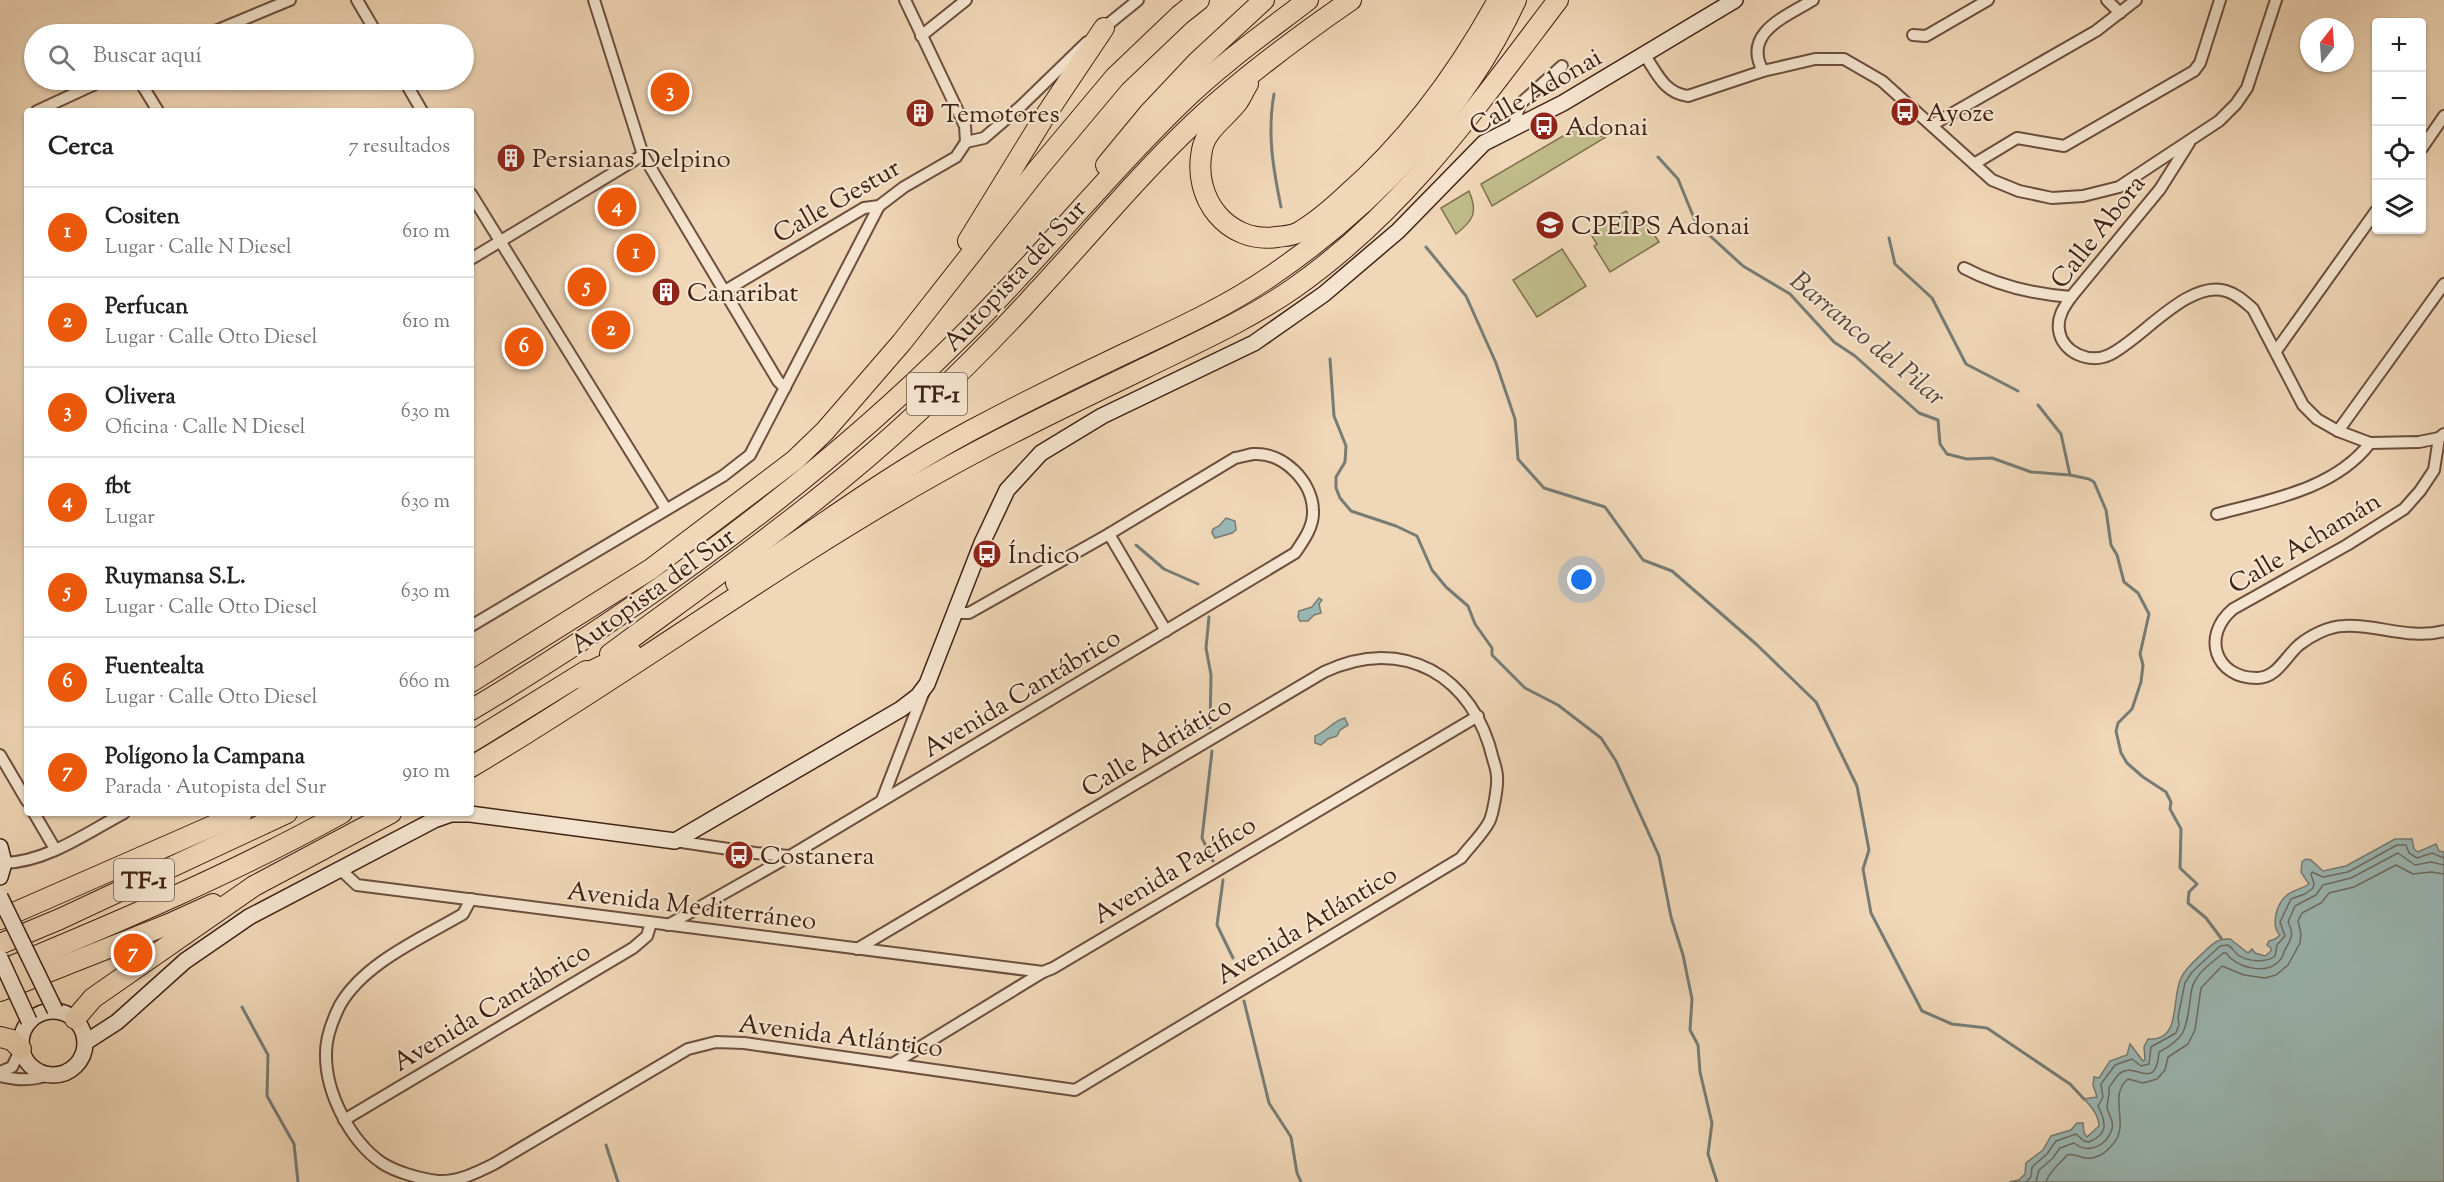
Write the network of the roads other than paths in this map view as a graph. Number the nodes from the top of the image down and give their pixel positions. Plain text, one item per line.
1 (290, 0) edge
2 (357, 0) edge
3 (594, 0) edge
4 (905, 0) edge
5 (966, 0) edge
6 (1138, 0) edge
7 (1199, 0) edge
8 (1264, 0) edge
9 (1308, 0) edge
10 (1351, 0) edge
11 (1498, 0) edge
12 (1516, 0) edge
13 (1558, 0) edge
14 (1735, 0) edge
15 (1813, 0) edge
16 (1988, 0) edge
17 (2107, 0) edge
18 (2136, 0) edge
19 (2220, 0) edge
20 (2276, 0) edge
21 (2120, 13) junction
22 (232, 24) edge
23 (371, 24) edge
24 (1104, 28) junction
25 (1913, 35) dead end
26 (921, 36) junction
27 (1644, 54) junction
28 (1562, 66) dead end
29 (1258, 67) junction
30 (1763, 72) junction
31 (82, 90) edge
32 (145, 90) edge
33 (410, 90) edge
34 (43, 108) edge
35 (156, 108) edge
36 (420, 108) edge
37 (2444, 116) edge
38 (1932, 125) junction
39 (1514, 129) junction
40 (2192, 138) junction
41 (2426, 141) edge
42 (966, 142) junction
43 (643, 155) junction
44 (1974, 164) junction
45 (474, 199) edge
46 (1087, 201) junction
47 (879, 207) junction
48 (2372, 217) edge
49 (499, 241) junction
50 (474, 257) edge
51 (1964, 268) dead end
52 (2444, 284) edge
53 (723, 292) junction
54 (2071, 297) junction
55 (902, 342) junction
56 (2276, 351) junction
57 (786, 388) junction
58 (2338, 431) junction
59 (2442, 436) edge
60 (2370, 443) junction
61 (666, 509) junction
62 (2217, 514) dead end
63 (1109, 534) junction
64 (954, 613) junction
65 (474, 624) edge
66 (1166, 631) junction
67 (2444, 631) edge
68 (577, 678) junction
69 (474, 680) edge
70 (927, 684) junction
71 (474, 708) edge
72 (896, 712) junction
73 (1478, 716) junction
74 (911, 728) junction
75 (474, 739) edge
76 (0, 755) edge
77 (474, 765) edge
78 (894, 772) junction
79 (917, 780) junction
80 (24, 796) edge
81 (882, 800) junction
82 (474, 815) edge
83 (36, 816) edge
84 (118, 816) edge
85 (236, 816) edge
86 (281, 816) edge
87 (336, 816) edge
88 (385, 816) edge
89 (445, 816) edge
90 (675, 841) junction
91 (0, 847) edge
92 (55, 849) junction
93 (755, 854) junction
94 (790, 856) junction
95 (2, 870) edge
96 (341, 870) junction
97 (758, 875) junction
98 (254, 886) junction
99 (0, 897) edge
100 (471, 899) junction
101 (703, 906) junction
102 (0, 919) edge
103 (651, 923) junction
104 (668, 925) junction
105 (706, 928) junction
106 (887, 933) junction
107 (0, 944) edge
108 (857, 949) junction
109 (896, 954) junction
110 (0, 958) edge
111 (1013, 969) junction
112 (0, 971) edge
113 (1042, 972) junction
114 (0, 991) edge
115 (1013, 991) junction
116 (55, 1010) junction
117 (75, 1019) junction
118 (29, 1021) junction
119 (0, 1037) edge
120 (86, 1042) junction
121 (21, 1049) junction
122 (894, 1063) junction
123 (0, 1074) edge
124 (48, 1075) junction
125 (344, 1120) junction

1 - 22 street
2 - 23 street
3 - 43 street
4 - 26 street
5 - 26 street
6 - 24 street
7 - 55 highway
8 - 46 highway
9 - 46 highway, Autopista del Sur / TF-1
10 - 29 highway, Autopista del Sur / TF-1
11 - 29 highway
12 - 68 highway
13 - 77 highway
14 - 27 street, Calle Adonai
15 - 30 street
16 - 25 street
17 - 21 street
18 - 21 street
19 - 44 street
20 - 40 street
21 - 38 street
24 - 42 street
24 - 55 highway
26 - 42 street
27 - 30 street
27 - 39 street, Calle Adonai
28 - 39 street
29 - 68 highway, Autopista del Sur / TF-1
30 - 38 street
31 - 34 street
32 - 35 street
33 - 36 street
37 - 41 street
38 - 44 street
39 - 64 street, Calle Adonai
40 - 44 street
40 - 54 street, Calle Abora
42 - 47 street, Calle Gestur
43 - 49 street
43 - 53 street
45 - 49 street
46 - 71 highway, Autopista del Sur / TF-1
47 - 53 street, Calle Gestur
47 - 57 street
48 - 56 street
49 - 50 street
49 - 61 street
51 - 54 street
52 - 58 street
53 - 57 street
54 - 56 street, Calle Abora
55 - 69 highway
56 - 58 street, Calle Abora
57 - 61 street
58 - 60 street, Calle Abora
59 - 60 street, Calle Abora
59 - 67 street, Calle Achamán
60 - 62 street
61 - 65 street
63 - 64 street
63 - 66 street
63 - 66 street, Avenida Cantábrico
64 - 70 street, Calle Adonai
66 - 79 street, Avenida Cantábrico
68 - 75 highway, Autopista del Sur / TF-1
70 - 72 street
70 - 74 street
72 - 74 street
72 - 90 street
73 - 106 street, Calle Adriático
73 - 113 street, Avenida Pacífico
73 - 122 street, Avenida Atlántico
74 - 78 street
76 - 80 street
78 - 79 street
78 - 81 street
79 - 81 street, Avenida Cantábrico
81 - 94 street, Avenida Cantábrico
82 - 90 street
83 - 92 street
84 - 92 street
85 - 102 highway
86 - 107 highway, TF-1
87 - 112 highway, TF-1
88 - 98 highway
89 - 96 street
90 - 93 street
91 - 95 street
92 - 95 street
93 - 94 street
93 - 97 street
94 - 97 street, Avenida Cantábrico
96 - 100 street, Avenida Mediterráneo
96 - 120 street
97 - 101 street, Avenida Cantábrico
98 - 114 highway
98 - 117 highway
99 - 116 street, bridge
100 - 103 street, Avenida Mediterráneo
100 - 125 street, Avenida Atlántico
101 - 104 street, Avenida Cantábrico
101 - 105 street
103 - 104 street, Avenida Mediterráneo
103 - 125 street, Avenida Cantábrico
104 - 105 street, Avenida Mediterráneo
105 - 108 street, Avenida Mediterráneo
106 - 108 street, Calle Adriático
106 - 109 street
108 - 109 street, Avenida Mediterráneo
109 - 111 street, Avenida Mediterráneo
110 - 118 street, bridge
111 - 113 street, Avenida Mediterráneo
111 - 115 street
113 - 115 street, Avenida Pacífico
115 - 122 street, Avenida Pacífico
116 - 117 street
116 - 118 street
117 - 120 street
118 - 121 street
119 - 121 highway
120 - 124 street
121 - 123 street
121 - 124 street
122 - 125 street, Avenida Atlántico
123 - 124 street

